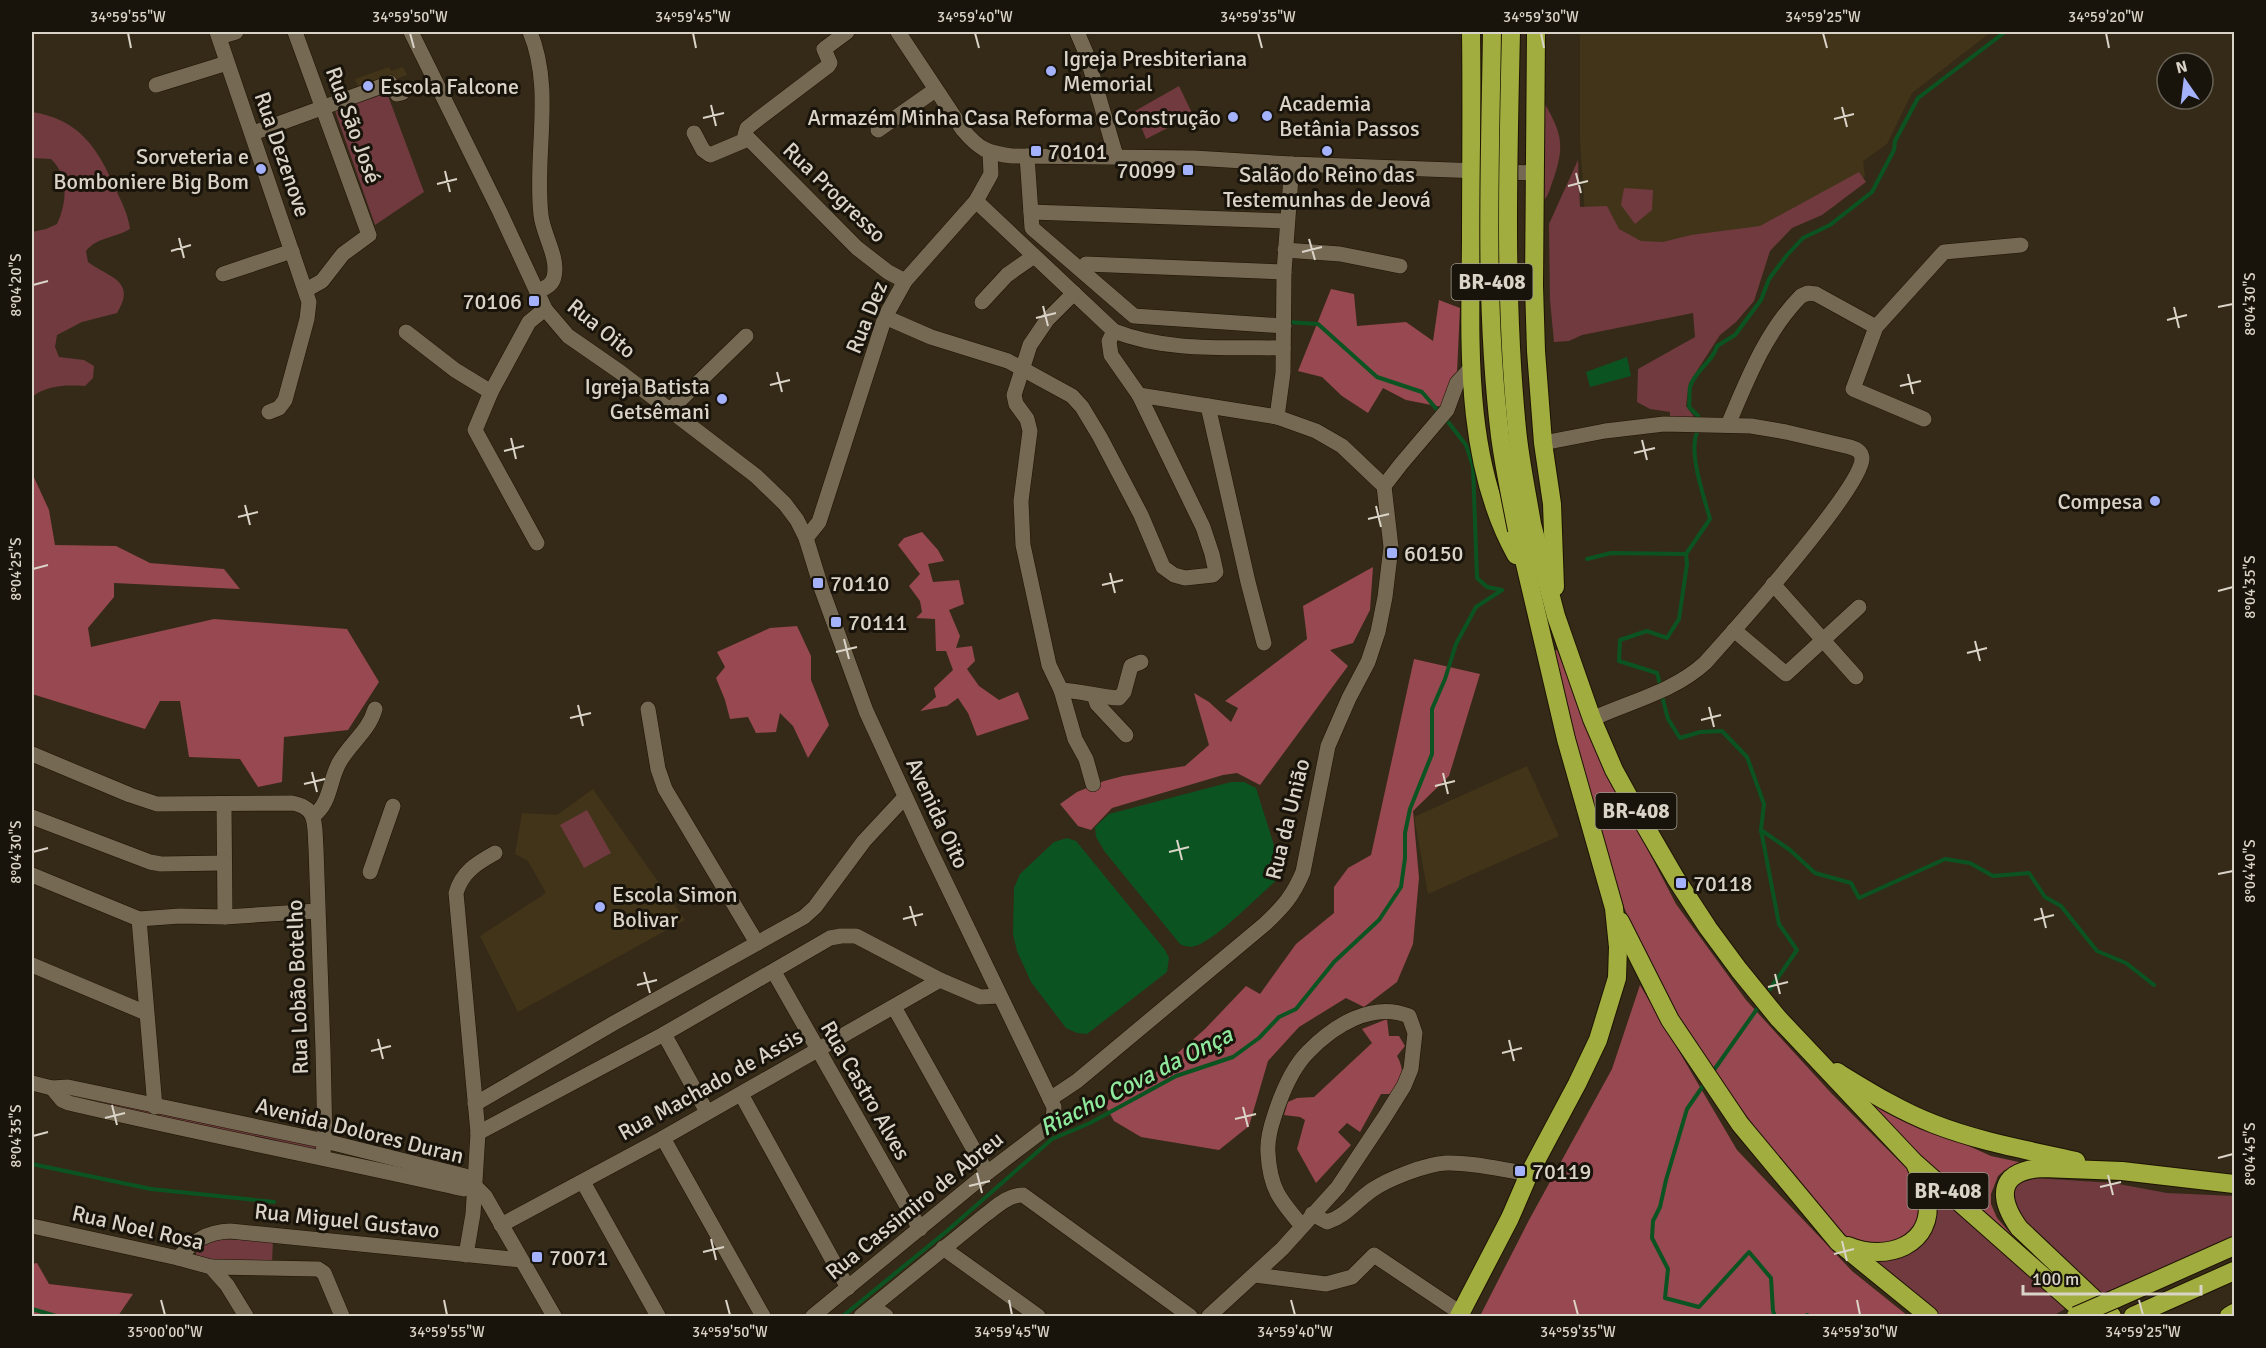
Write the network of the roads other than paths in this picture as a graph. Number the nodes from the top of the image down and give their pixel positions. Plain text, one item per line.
1 (236, 32) edge
2 (295, 32) edge
3 (411, 32) edge
4 (530, 32) edge
5 (847, 32) edge
6 (898, 32) edge
7 (1077, 32) edge
8 (1471, 32) edge
9 (1492, 32) edge
10 (1511, 32) edge
11 (1536, 32) edge
12 (218, 34) edge
13 (227, 63) junction
14 (156, 85) dead end
15 (935, 90) junction
16 (402, 93) dead end
17 (323, 107) junction
18 (878, 130) dead end
19 (252, 133) junction
20 (694, 133) dead end
21 (747, 134) junction
22 (990, 153) junction
23 (1019, 156) junction
24 (1116, 156) junction
25 (1292, 164) junction
26 (1471, 171) junction
27 (1536, 173) junction
28 (976, 201) junction
29 (1031, 212) junction
30 (1287, 221) junction
31 (2021, 245) dead end
32 (1285, 250) junction
33 (292, 251) junction
34 (1034, 256) junction
35 (1086, 264) dead end
36 (1400, 266) dead end
37 (1284, 272) junction
38 (223, 274) dead end
39 (905, 281) junction
40 (306, 290) junction
41 (537, 292) junction
42 (1074, 293) junction
43 (982, 302) dead end
44 (545, 309) junction
45 (885, 317) junction
46 (1284, 326) junction
47 (1876, 327) junction
48 (1114, 331) junction
49 (406, 332) dead end
50 (746, 336) dead end
51 (1283, 348) junction
52 (1023, 369) junction
53 (1470, 369) junction
54 (491, 392) junction
55 (1139, 395) junction
56 (1208, 406) junction
57 (670, 410) junction
58 (269, 412) dead end
59 (1277, 417) junction
60 (1924, 419) dead end
61 (1728, 425) junction
62 (1543, 443) junction
63 (1384, 486) junction
64 (1525, 527) junction
65 (806, 538) junction
66 (537, 543) dead end
67 (1526, 573) junction
68 (1773, 584) junction
69 (1859, 607) dead end
70 (1556, 616) junction
71 (1734, 630) junction
72 (1824, 639) junction
73 (1264, 644) dead end
74 (1141, 662) dead end
75 (1856, 676) dead end
76 (1061, 690) junction
77 (1094, 695) junction
78 (375, 709) dead end
79 (648, 710) dead end
80 (1592, 719) junction
81 (1126, 735) dead end
82 (32, 754) edge
83 (1094, 784) dead end
84 (905, 797) junction
85 (224, 804) junction
86 (393, 806) dead end
87 (313, 816) junction
88 (32, 817) edge
89 (495, 853) dead end
90 (224, 863) junction
91 (370, 872) dead end
92 (32, 875) edge
93 (1614, 908) junction
94 (317, 911) junction
95 (225, 917) junction
96 (138, 919) junction
97 (757, 943) junction
98 (32, 965) edge
99 (774, 972) junction
100 (940, 980) junction
101 (999, 996) junction
102 (894, 1007) junction
103 (146, 1013) junction
104 (664, 1034) junction
105 (817, 1050) junction
106 (1815, 1058) junction
107 (40, 1088) edge
108 (741, 1094) junction
109 (1050, 1099) junction
110 (475, 1104) junction
111 (155, 1107) junction
112 (707, 1112) junction
113 (478, 1133) junction
114 (663, 1138) junction
115 (325, 1141) junction
116 (322, 1157) junction
117 (1914, 1162) junction
118 (2122, 1171) junction
119 (987, 1173) junction
120 (1529, 1174) junction
121 (583, 1182) junction
122 (473, 1184) junction
123 (2235, 1184) edge
124 (1307, 1220) junction
125 (501, 1225) junction
126 (32, 1226) edge
127 (920, 1229) junction
128 (1838, 1242) junction
129 (2235, 1246) edge
130 (943, 1248) junction
131 (466, 1255) junction
132 (178, 1258) junction
133 (521, 1260) junction
134 (211, 1267) junction
135 (2235, 1271) edge
136 (1255, 1275) junction
137 (848, 1288) junction
138 (2114, 1308) edge
139 (867, 1312) edge
140 (1456, 1312) edge
141 (2235, 1313) edge
142 (246, 1317) edge
143 (342, 1317) edge
144 (554, 1317) edge
145 (658, 1317) edge
146 (763, 1317) edge
147 (813, 1317) edge
148 (886, 1317) edge
149 (1038, 1317) edge
150 (1191, 1317) edge
151 (1209, 1317) edge
152 (1929, 1317) edge
153 (2076, 1317) edge
154 (2088, 1317) edge
155 (2133, 1317) edge
156 (2229, 1317) edge

1 - 12 street
2 - 17 street, Rua São José
3 - 41 street, Rua Oito
4 - 41 street
5 - 21 street
6 - 15 street
7 - 24 street
8 - 26 highway
9 - 64 highway, BR-408, bridge
10 - 64 highway, BR-408, bridge
11 - 27 highway
12 - 13 street, Rua Dezenove
13 - 14 street
13 - 19 street, Rua Dezenove
15 - 18 street
15 - 22 street
16 - 17 street
17 - 19 street
17 - 40 street, Rua São José
19 - 33 street, Rua Dezenove
20 - 21 street
21 - 39 street, Rua Progresso
22 - 23 street
22 - 28 street, Rua Dez
23 - 24 street
23 - 29 street
24 - 25 street
25 - 26 street
25 - 30 street
26 - 27 street
26 - 53 highway
27 - 62 highway
28 - 34 street
28 - 39 street, Rua Dez
29 - 30 street
29 - 46 street
30 - 32 street
31 - 47 street
32 - 36 street
32 - 37 street
33 - 38 street
33 - 40 street, Rua Dezenove
34 - 42 street
34 - 43 street
35 - 37 street
37 - 46 street
39 - 45 street, Rua Dez
40 - 58 street, Rua Dezenove
41 - 44 street, Rua Oito
42 - 48 street
42 - 52 street
44 - 54 street
44 - 57 street, Rua Oito
45 - 52 street
45 - 65 street, Rua Dez
46 - 51 street
47 - 60 street
47 - 61 street
48 - 51 street
48 - 55 street
49 - 54 street
50 - 57 street
51 - 59 street
52 - 55 street
52 - 76 street
53 - 63 street
53 - 67 highway
54 - 66 street
55 - 56 street
56 - 59 street
56 - 73 street
57 - 65 street, Rua Oito
59 - 63 street
61 - 62 street
61 - 68 street
62 - 70 highway
63 - 109 street, Rua da União
64 - 67 highway, BR-408
64 - 70 highway, BR-408
65 - 84 street, Avenida Oito
67 - 93 highway, BR-408
68 - 71 street
68 - 72 street
69 - 72 street
70 - 80 highway, BR-408
71 - 72 street
71 - 80 street
72 - 75 street
74 - 77 street
76 - 77 street
76 - 83 street
77 - 81 street
78 - 87 street
79 - 97 street
80 - 106 highway, BR-408
82 - 85 street
84 - 97 street
84 - 101 street, Avenida Oito
85 - 87 street
85 - 90 street
86 - 91 street
87 - 94 street, Rua Lobão Botelho
88 - 90 street
89 - 110 street
90 - 95 street
92 - 96 street
93 - 120 highway
93 - 128 highway, BR-408
94 - 95 street
94 - 115 street, Rua Lobão Botelho
95 - 96 street
96 - 103 street
97 - 110 street
98 - 103 street
99 - 100 street
99 - 104 street
99 - 105 street, Rua Castro Alves
100 - 101 street
100 - 102 street, Rua Machado de Assis
101 - 109 street, Avenida Oito
102 - 105 street, Rua Machado de Assis
102 - 119 street
103 - 111 street
104 - 112 street
104 - 113 street
105 - 108 street, Rua Machado de Assis
105 - 127 street, Rua Castro Alves
106 - 117 highway, BR-408
106 - 118 highway
107 - 111 street, Avenida Dolores Duran
107 - 116 street, Avenida Dolores Duran
108 - 112 street, Rua Machado de Assis
108 - 137 street
109 - 119 street, Rua Cassimiro de Abreu
110 - 113 street
111 - 115 street, Avenida Dolores Duran
112 - 114 street, Rua Machado de Assis
113 - 122 street
114 - 121 street, Rua Machado de Assis
114 - 146 street
115 - 116 street, Rua Lobão Botelho
115 - 122 street, Avenida Dolores Duran
116 - 122 street, Avenida Dolores Duran
117 - 128 highway
117 - 154 highway, BR-408
118 - 123 highway
118 - 138 highway
119 - 127 street, Rua Cassimiro de Abreu
120 - 124 street
120 - 140 highway
121 - 125 street, Rua Machado de Assis
121 - 145 street
122 - 125 street
122 - 131 street
124 - 124 street
124 - 136 street
125 - 133 street
126 - 132 street, Rua Noel Rosa
127 - 137 street, Rua Cassimiro de Abreu
128 - 152 highway, BR-408
129 - 138 highway
130 - 139 street
130 - 149 street
130 - 150 street
131 - 132 street, Rua Miguel Gustavo
131 - 133 street, Rua Miguel Gustavo
132 - 134 street, Rua Noel Rosa
133 - 144 street
134 - 142 street, Rua Noel Rosa
134 - 143 street
135 - 155 highway
136 - 140 street
136 - 151 street
137 - 147 street, Rua Cassimiro de Abreu
138 - 153 highway, bridge
139 - 148 street
141 - 156 highway

